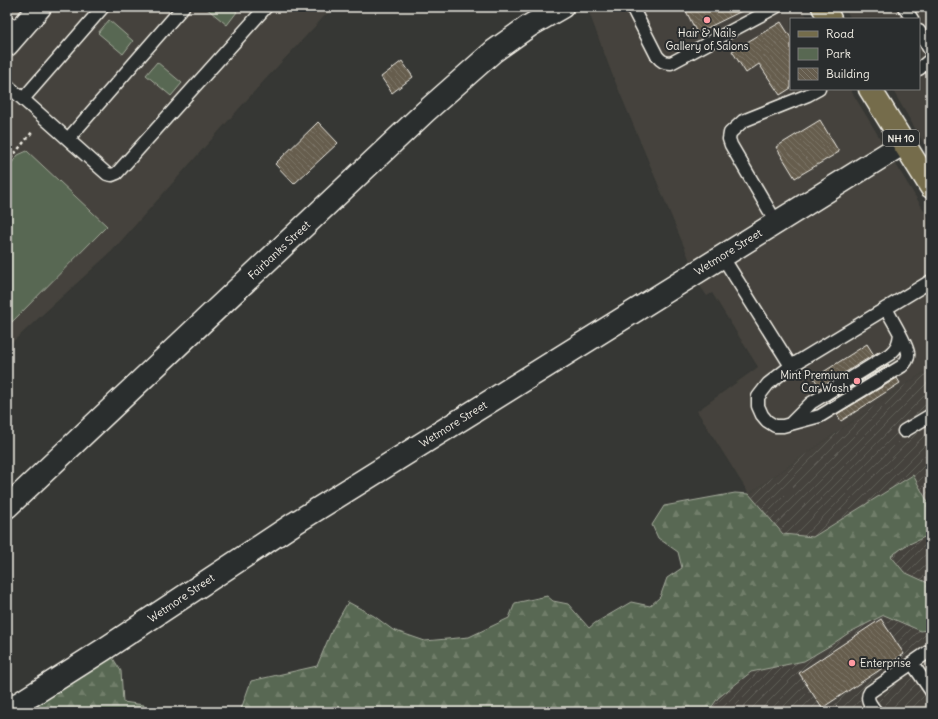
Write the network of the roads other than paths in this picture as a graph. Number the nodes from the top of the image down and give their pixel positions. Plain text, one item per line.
1 (40, 7) edge
2 (103, 7) edge
3 (183, 7) edge
4 (266, 7) edge
5 (562, 7) edge
6 (632, 7) edge
7 (776, 7) edge
8 (823, 7) edge
9 (904, 7) edge
10 (829, 18) edge
11 (911, 18) edge
12 (11, 32) edge
13 (920, 34) edge
14 (931, 52) edge
15 (931, 59) edge
16 (920, 68) edge
17 (7, 85) edge
18 (817, 90) edge
19 (877, 91) edge
20 (23, 99) junction
21 (68, 139) junction
22 (904, 143) junction
23 (931, 187) edge
24 (776, 222) junction
25 (722, 256) junction
26 (931, 281) edge
27 (886, 308) junction
28 (900, 334) junction
29 (791, 366) junction
30 (931, 415) edge
31 (792, 423) junction
32 (904, 431) dead end
33 (7, 507) edge
34 (931, 650) edge
35 (912, 663) junction
36 (931, 691) edge
37 (7, 711) edge
38 (876, 712) edge

1 - 12 street
2 - 20 lane
3 - 21 lane
4 - 21 lane
5 - 33 street, Fairbanks Street
6 - 7 lane
8 - 10 main road
9 - 11 lane
13 - 14 lane
15 - 16 lane
17 - 20 lane
18 - 24 lane
19 - 22 main road, NH 10
20 - 21 lane
22 - 23 main road, NH 10
22 - 24 street, Wetmore Street
24 - 25 street, Wetmore Street
25 - 29 lane
25 - 37 street, Wetmore Street
26 - 27 lane
27 - 28 lane
27 - 29 lane
28 - 31 lane
28 - 31 lane
29 - 31 lane
30 - 32 lane
34 - 35 lane
35 - 36 lane
35 - 38 lane

